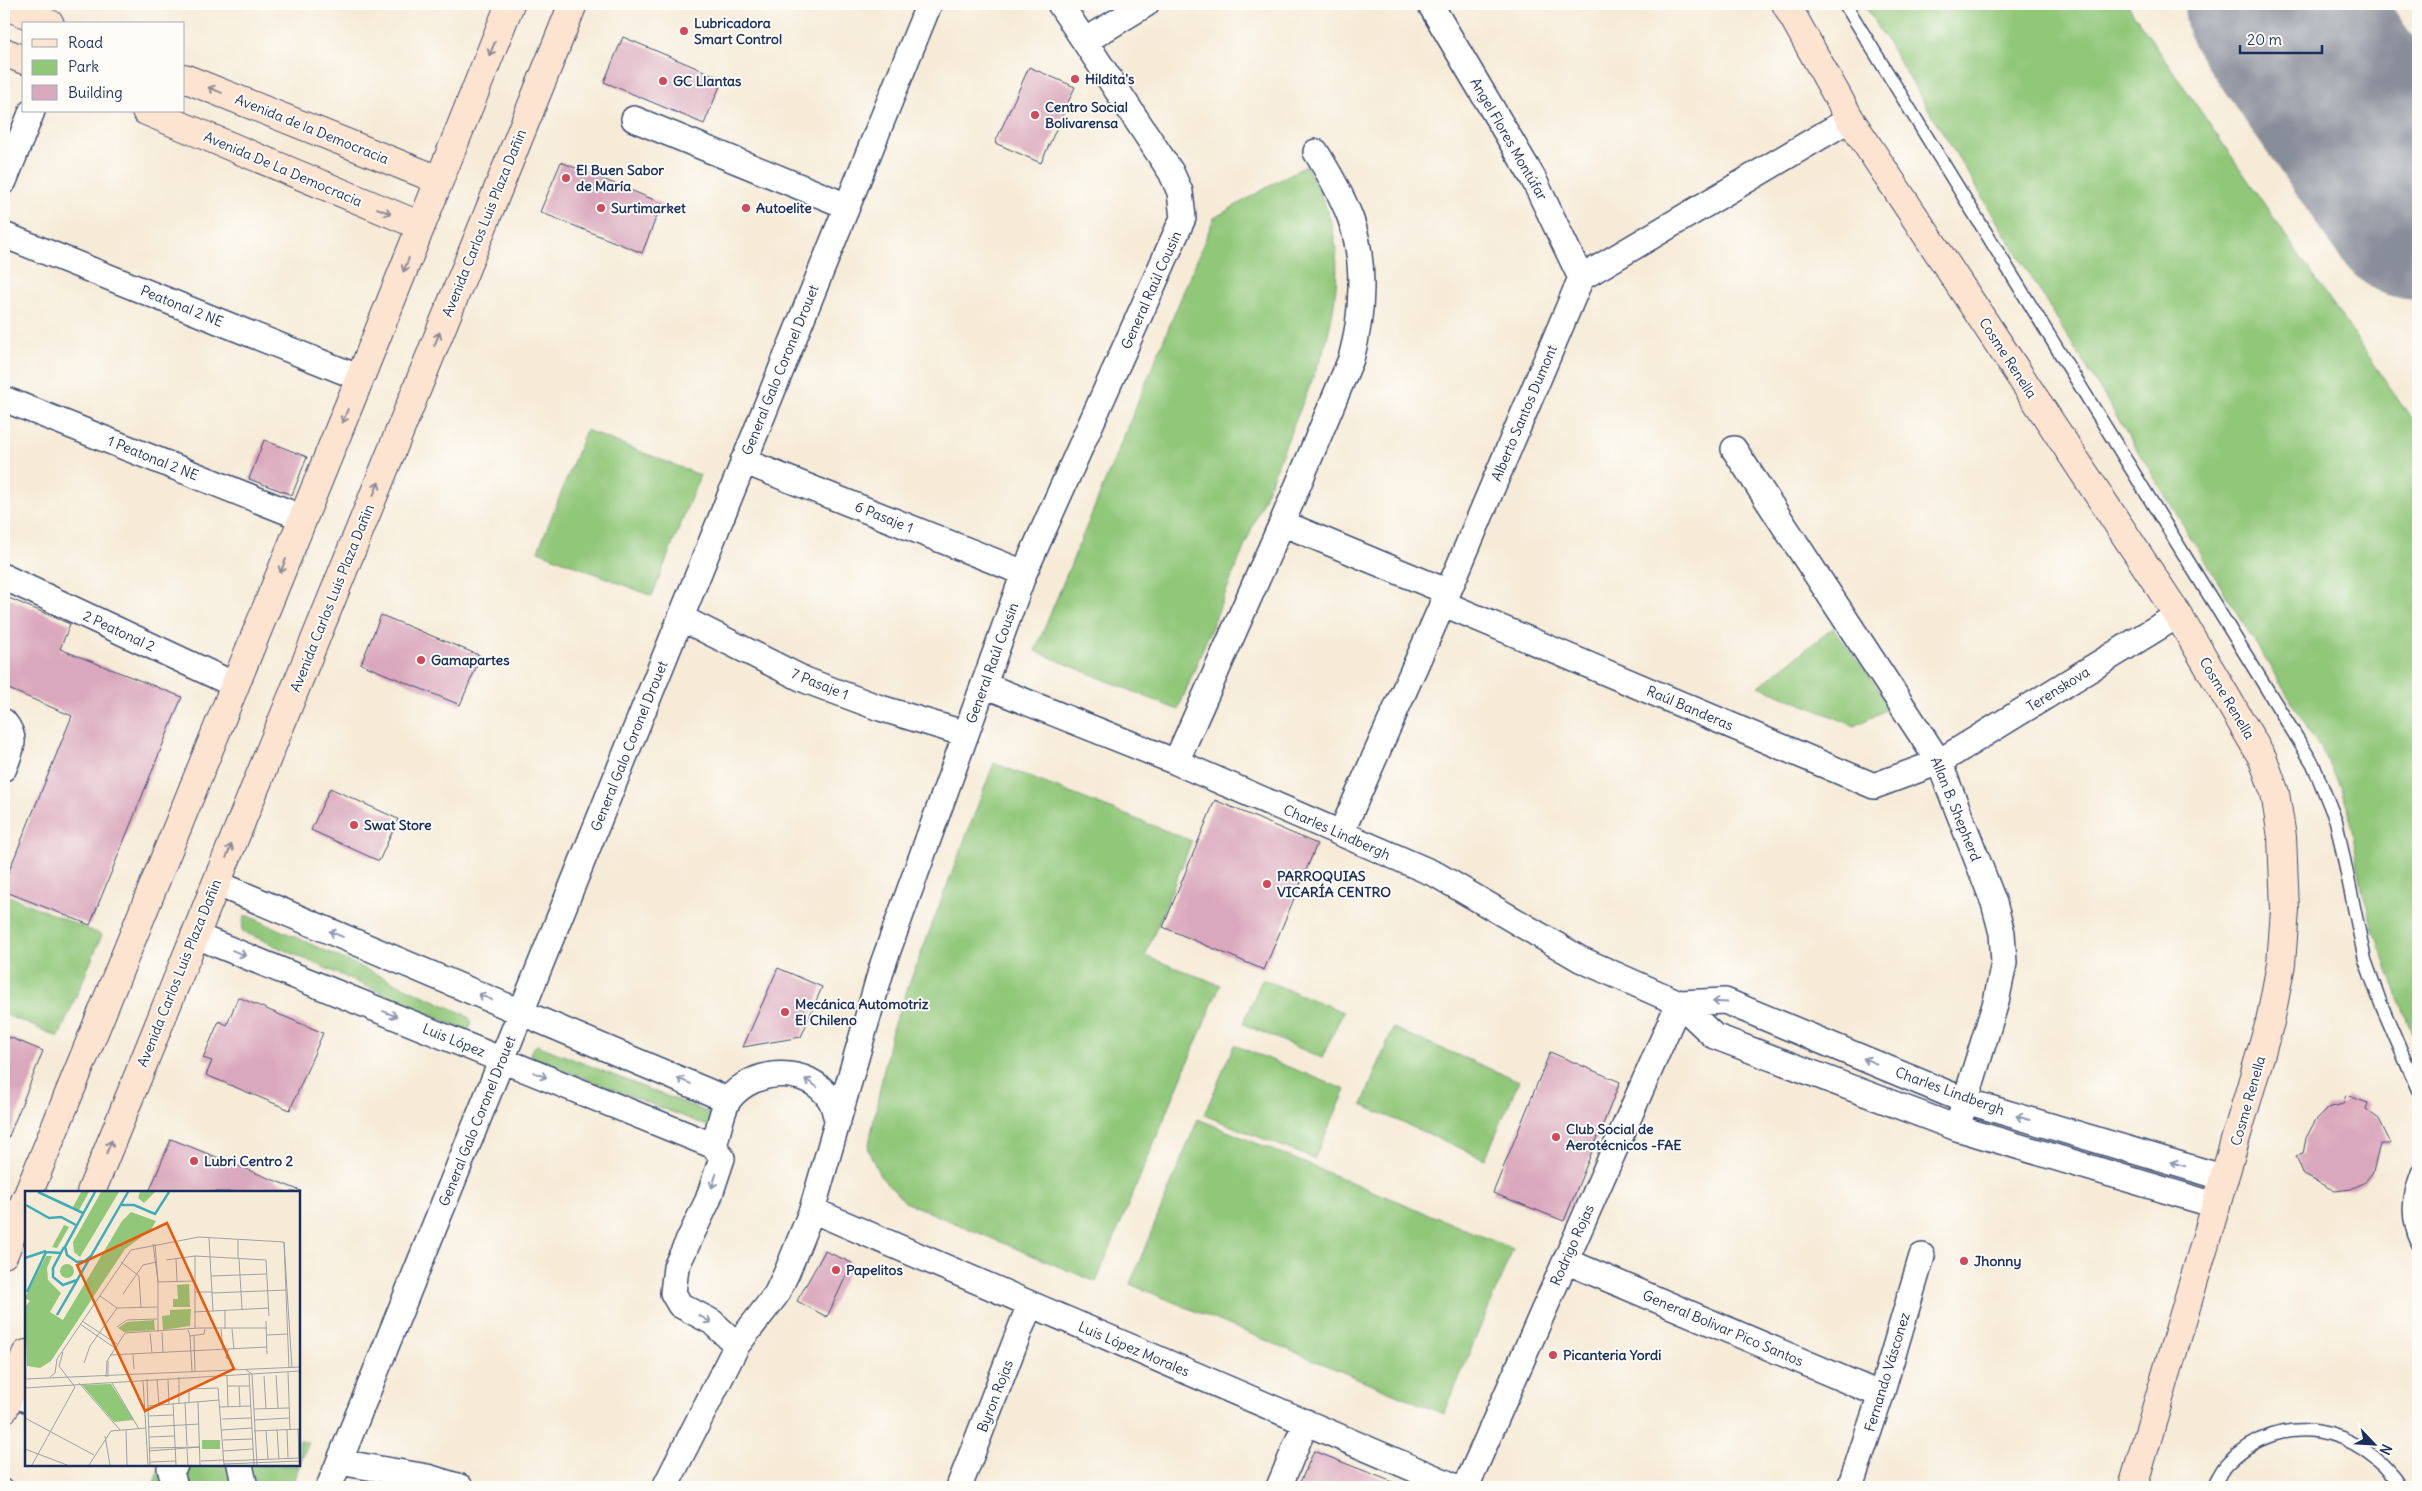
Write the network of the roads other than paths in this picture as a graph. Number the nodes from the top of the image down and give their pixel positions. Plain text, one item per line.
1 (510, 4) edge
2 (573, 4) edge
3 (929, 4) edge
4 (1060, 4) edge
5 (1146, 4) edge
6 (1430, 4) edge
7 (1786, 4) edge
8 (1845, 4) edge
9 (4, 5) edge
10 (45, 22) edge
11 (1085, 41) junction
12 (4, 52) edge
13 (22, 59) edge
14 (185, 78) edge
15 (32, 112) edge
16 (148, 112) edge
17 (634, 119) dead end
18 (1850, 119) junction
19 (1316, 152) dead end
20 (439, 180) junction
21 (4, 182) edge
22 (847, 206) junction
23 (421, 226) junction
24 (4, 235) edge
25 (1581, 278) junction
26 (360, 378) junction
27 (4, 399) edge
28 (1734, 449) dead end
29 (743, 461) junction
30 (303, 518) junction
31 (1282, 523) junction
32 (1024, 572) junction
33 (4, 577) edge
34 (1445, 598) junction
35 (2178, 616) junction
36 (680, 618) junction
37 (235, 685) junction
38 (984, 685) junction
39 (4, 722) edge
40 (966, 734) junction
41 (1176, 762) junction
42 (1939, 762) junction
43 (4, 768) edge
44 (1341, 833) junction
45 (216, 883) junction
46 (194, 935) junction
47 (1679, 1003) junction
48 (521, 1012) junction
49 (502, 1060) junction
50 (2418, 1090) edge
51 (728, 1100) junction
52 (1966, 1101) junction
53 (838, 1121) junction
54 (1957, 1128) junction
55 (714, 1146) junction
56 (2418, 1171) edge
57 (2225, 1178) junction
58 (29, 1191) edge
59 (91, 1191) edge
60 (25, 1201) edge
61 (2215, 1206) junction
62 (812, 1210) junction
63 (2418, 1244) edge
64 (4, 1254) edge
65 (1922, 1256) dead end
66 (1566, 1261) junction
67 (1030, 1304) junction
68 (737, 1345) junction
69 (25, 1358) edge
70 (1881, 1395) junction
71 (13, 1404) edge
72 (1306, 1422) junction
73 (339, 1462) junction
74 (240, 1466) edge
75 (4, 1486) edge
76 (8, 1487) edge
77 (245, 1487) edge
78 (329, 1487) edge
79 (460, 1487) edge
80 (665, 1487) edge
81 (959, 1487) edge
82 (1279, 1487) edge
83 (1456, 1487) edge
84 (1466, 1487) edge
85 (1850, 1487) edge
86 (2133, 1487) edge
87 (2213, 1487) edge
88 (2400, 1487) edge

1 -> 20 main road
45 -> 2 main road, Avenida Carlos Luis Plaza Dañin
3 - 22 street, General Galo Coronel Drouet
4 - 11 street
5 - 11 street
6 - 25 street, Angel Flores Montúfar
7 - 18 main road, Cosme Renella
8 - 50 lane
9 - 10 main road
11 - 32 street, General Raúl Cousin
12 - 13 main road
20 -> 14 main road, Avenida de la Democracia
15 - 21 street
16 -> 23 main road, Avenida De La Democracia
17 - 22 street
18 - 25 street
18 - 35 main road, Cosme Renella
19 - 31 street
20 - 23 main road
22 - 29 street, General Galo Coronel Drouet
23 -> 26 main road
24 - 26 street, Peatonal 2 NE
25 - 34 street, Alberto Santos Dumont
26 -> 30 main road
27 - 30 street, 1 Peatonal 2 NE
28 - 42 street, Allan B. Shepherd
29 - 32 street, 6 Pasaje 1
29 - 36 street, General Galo Coronel Drouet
30 -> 37 main road
31 - 34 street, Raúl Banderas
31 - 41 street
32 - 38 street, General Raúl Cousin
33 - 37 street, 2 Peatonal 2
34 - 42 street, Raúl Banderas
34 - 44 street, Alberto Santos Dumont
35 - 42 street, Terenskova
35 - 57 main road, Cosme Renella
36 - 40 street, 7 Pasaje 1
36 - 48 street, General Galo Coronel Drouet
37 - 58 main road
38 - 40 street, General Raúl Cousin
38 - 41 street, Charles Lindbergh
39 - 43 street
40 - 53 street, General Raúl Cousin
41 - 44 street, Charles Lindbergh
42 - 52 street, Allan B. Shepherd
44 - 47 street, Charles Lindbergh
45 - 46 main road, Avenida Carlos Luis Plaza Dañin
48 -> 45 street
46 -> 49 street, Luis López
59 -> 46 main road, Avenida Carlos Luis Plaza Dañin
52 -> 47 street, Charles Lindbergh
47 - 54 street, Charles Lindbergh
47 - 66 street, Rodrigo Rojas
48 - 49 street, General Galo Coronel Drouet
51 -> 48 street
49 -> 55 street, Luis López
49 - 73 street, General Galo Coronel Drouet
53 -> 51 street
51 - 55 street
52 - 54 street, Allan B. Shepherd
57 -> 52 street, Charles Lindbergh
53 - 62 street, General Raúl Cousin
54 - 61 street, Charles Lindbergh
55 -> 68 street
56 - 63 lane
57 - 61 main road, Cosme Renella
60 - 64 main road
61 - 86 main road, Cosme Renella
62 - 67 street, Luis López Morales
62 - 68 street, General Raúl Cousin
65 - 70 street, Fernando Vásconez
66 - 70 street, General Bolivar Pico Santos
66 - 84 street, Rodrigo Rojas
67 - 72 street, Luis López Morales
67 - 81 street, Byron Rojas
68 - 80 street, General Raúl Cousin
69 - 71 main road
70 - 85 street, Fernando Vásconez
72 - 82 street
72 - 83 street, Luis López Morales
73 - 78 street, General Galo Coronel Drouet
73 - 79 street
74 - 77 street
75 - 76 lane
87 - 88 lane

